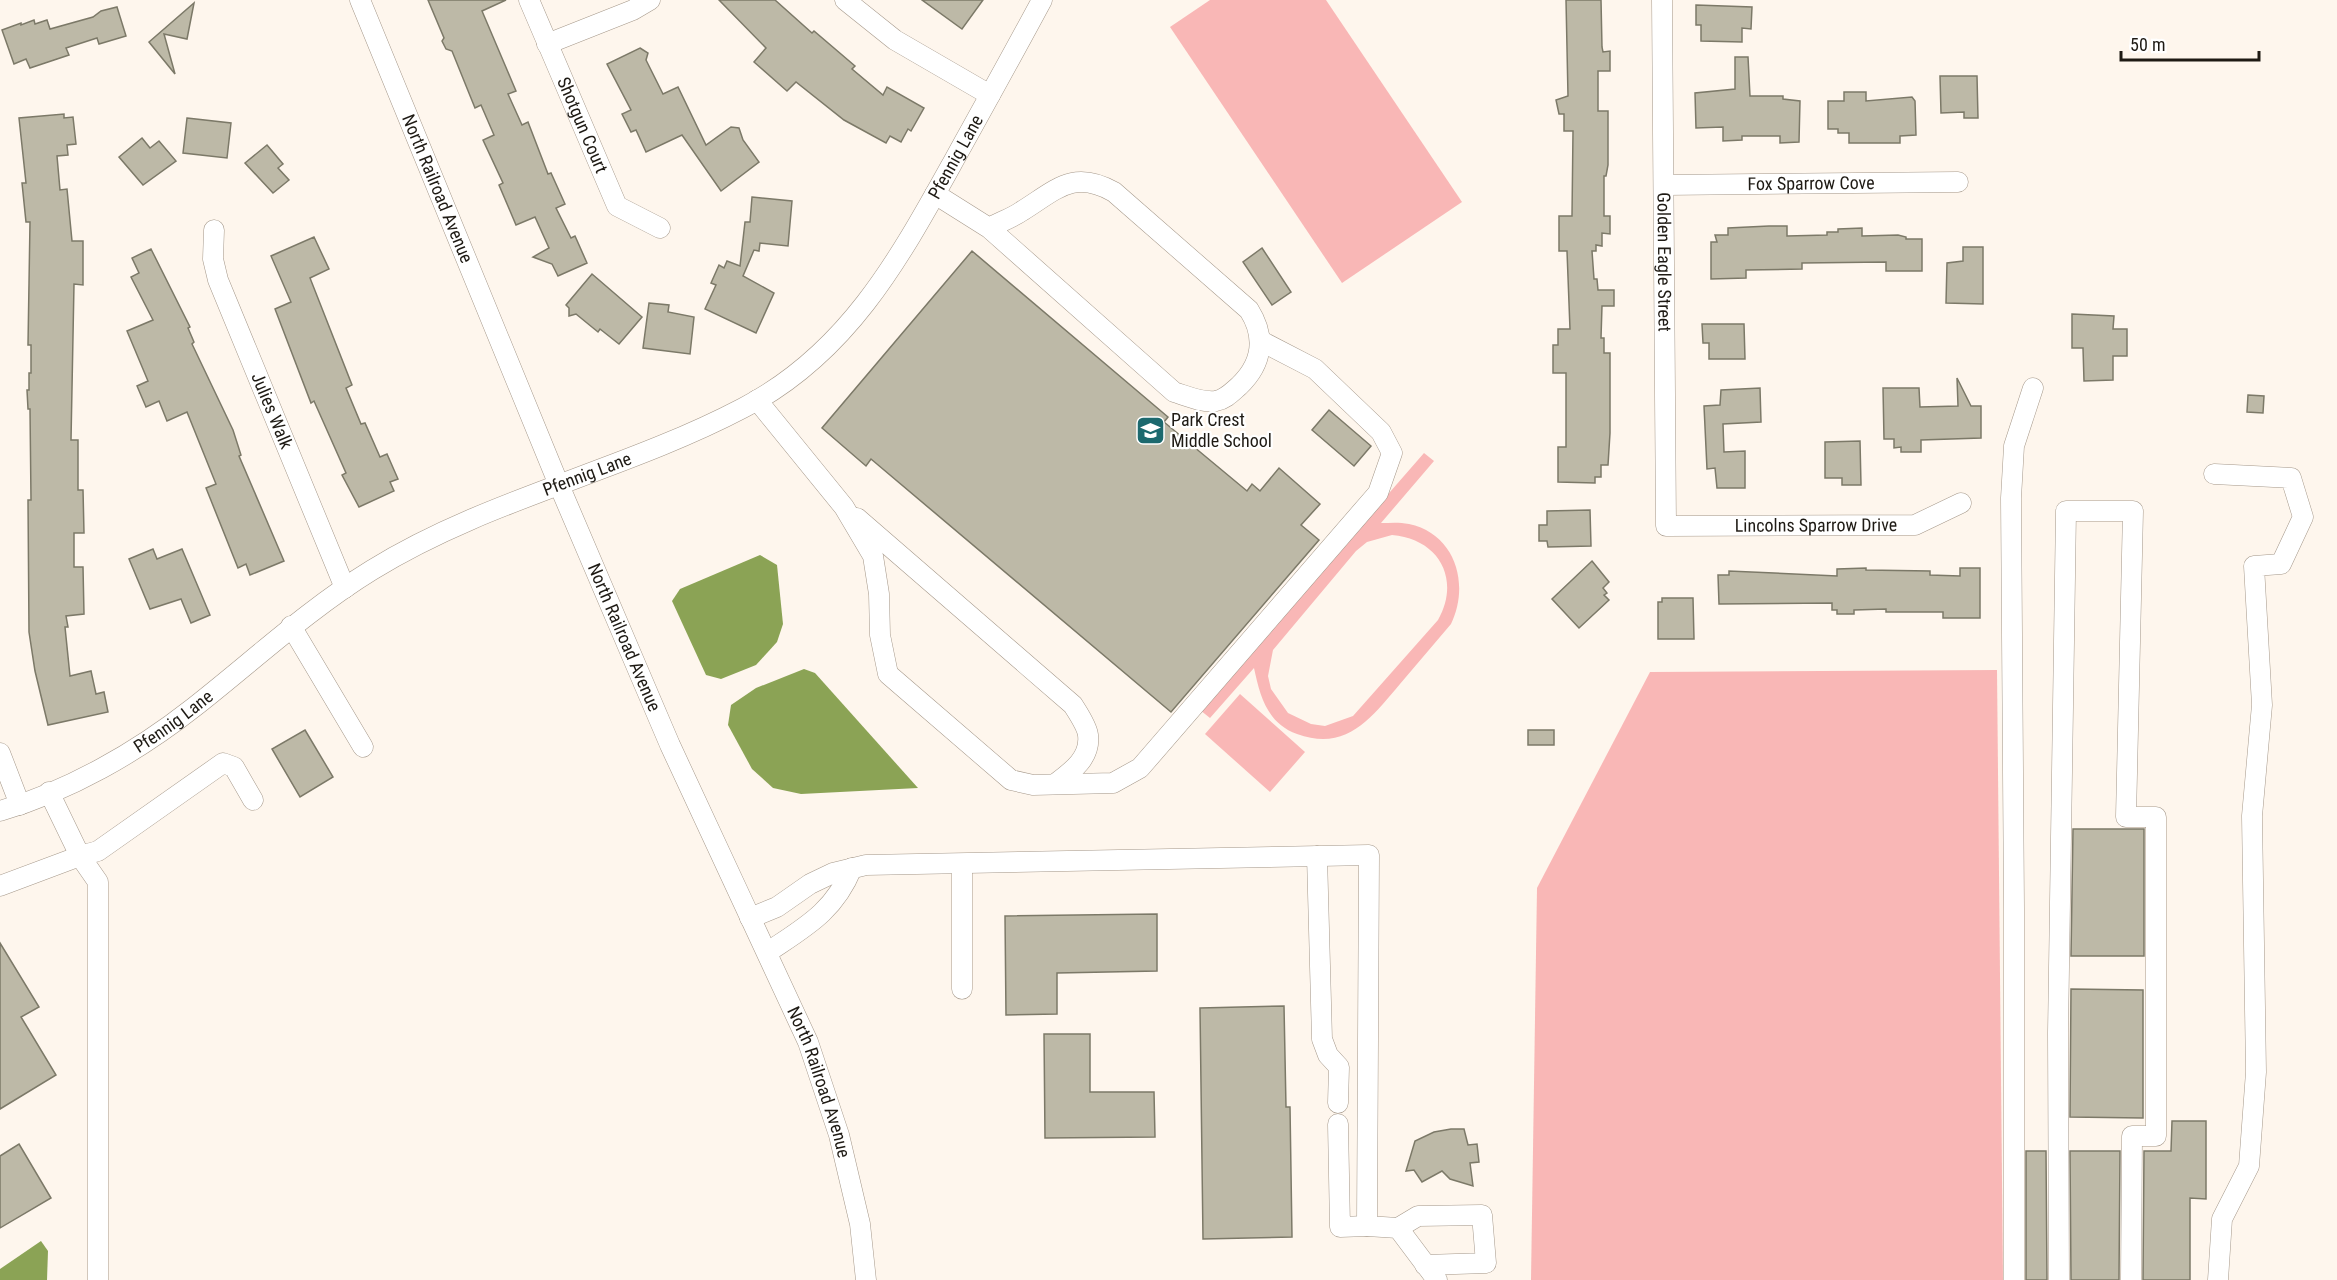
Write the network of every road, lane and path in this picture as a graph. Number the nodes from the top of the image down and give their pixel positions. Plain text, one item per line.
1 (360, 0) edge
2 (529, 0) edge
3 (650, 0) edge
4 (845, 0) edge
5 (1042, 0) edge
6 (1662, 0) edge
7 (547, 44) junction
8 (990, 95) junction
9 (1958, 182) dead end
10 (1665, 184) junction
11 (935, 194) junction
12 (660, 228) dead end
13 (988, 228) junction
14 (214, 230) dead end
15 (1261, 341) junction
16 (2033, 388) dead end
17 (757, 400) junction
18 (2214, 474) dead end
19 (559, 485) junction
20 (1962, 503) dead end
21 (844, 507) junction
22 (1666, 526) joint
23 (345, 588) junction
24 (291, 626) junction
25 (363, 747) dead end
26 (0, 753) edge
27 (1055, 784) junction
28 (49, 792) junction
29 (254, 800) dead end
30 (20, 806) junction
31 (0, 811) edge
32 (80, 856) junction
33 (1317, 856) junction
34 (962, 865) junction
35 (852, 868) junction
36 (0, 886) edge
37 (750, 918) junction
38 (768, 952) junction
39 (962, 989) dead end
40 (1340, 1067) junction
41 (1369, 1076) junction
42 (1338, 1103) dead end
43 (1338, 1124) dead end
44 (1367, 1226) junction
45 (1398, 1228) junction
46 (1431, 1273) edge
47 (98, 1280) edge
48 (866, 1280) edge
49 (2014, 1280) edge
50 (2059, 1280) edge
51 (2131, 1280) edge
52 (2218, 1280) edge

1 - 19 street, North Railroad Avenue
2 - 7 street, Shotgun Court
3 - 7 street
4 - 8 street
5 - 8 street, Pfennig Lane
6 - 10 street, Golden Eagle Street
7 - 12 street, Shotgun Court
8 - 11 street, Pfennig Lane
9 - 10 street, Fox Sparrow Cove
10 - 22 street, Golden Eagle Street
11 - 13 street
11 - 17 street, Pfennig Lane
13 - 15 street
13 - 15 street
14 - 23 street, Julies Walk
15 - 27 street
16 - 49 street
17 - 19 street, Pfennig Lane
17 - 21 street
18 - 52 street
19 - 23 street, Pfennig Lane
19 - 37 street, North Railroad Avenue
20 - 22 street, Lincolns Sparrow Drive
21 - 27 street
21 - 27 street
23 - 24 street, Pfennig Lane
24 - 25 street
24 - 28 street, Pfennig Lane
26 - 30 street
28 - 30 street, Pfennig Lane
28 - 32 street
29 - 32 street
30 - 31 street, Pfennig Lane
32 - 36 street
32 - 47 street
33 - 34 street
33 - 40 street
33 - 41 street
34 - 35 street
34 - 39 street
35 - 37 street
35 - 38 street
37 - 38 street, North Railroad Avenue
38 - 48 street, North Railroad Avenue
40 - 41 street
40 - 42 street
41 - 44 street
43 - 44 street
44 - 45 street
45 - 46 street
45 - 46 street
50 - 51 street

